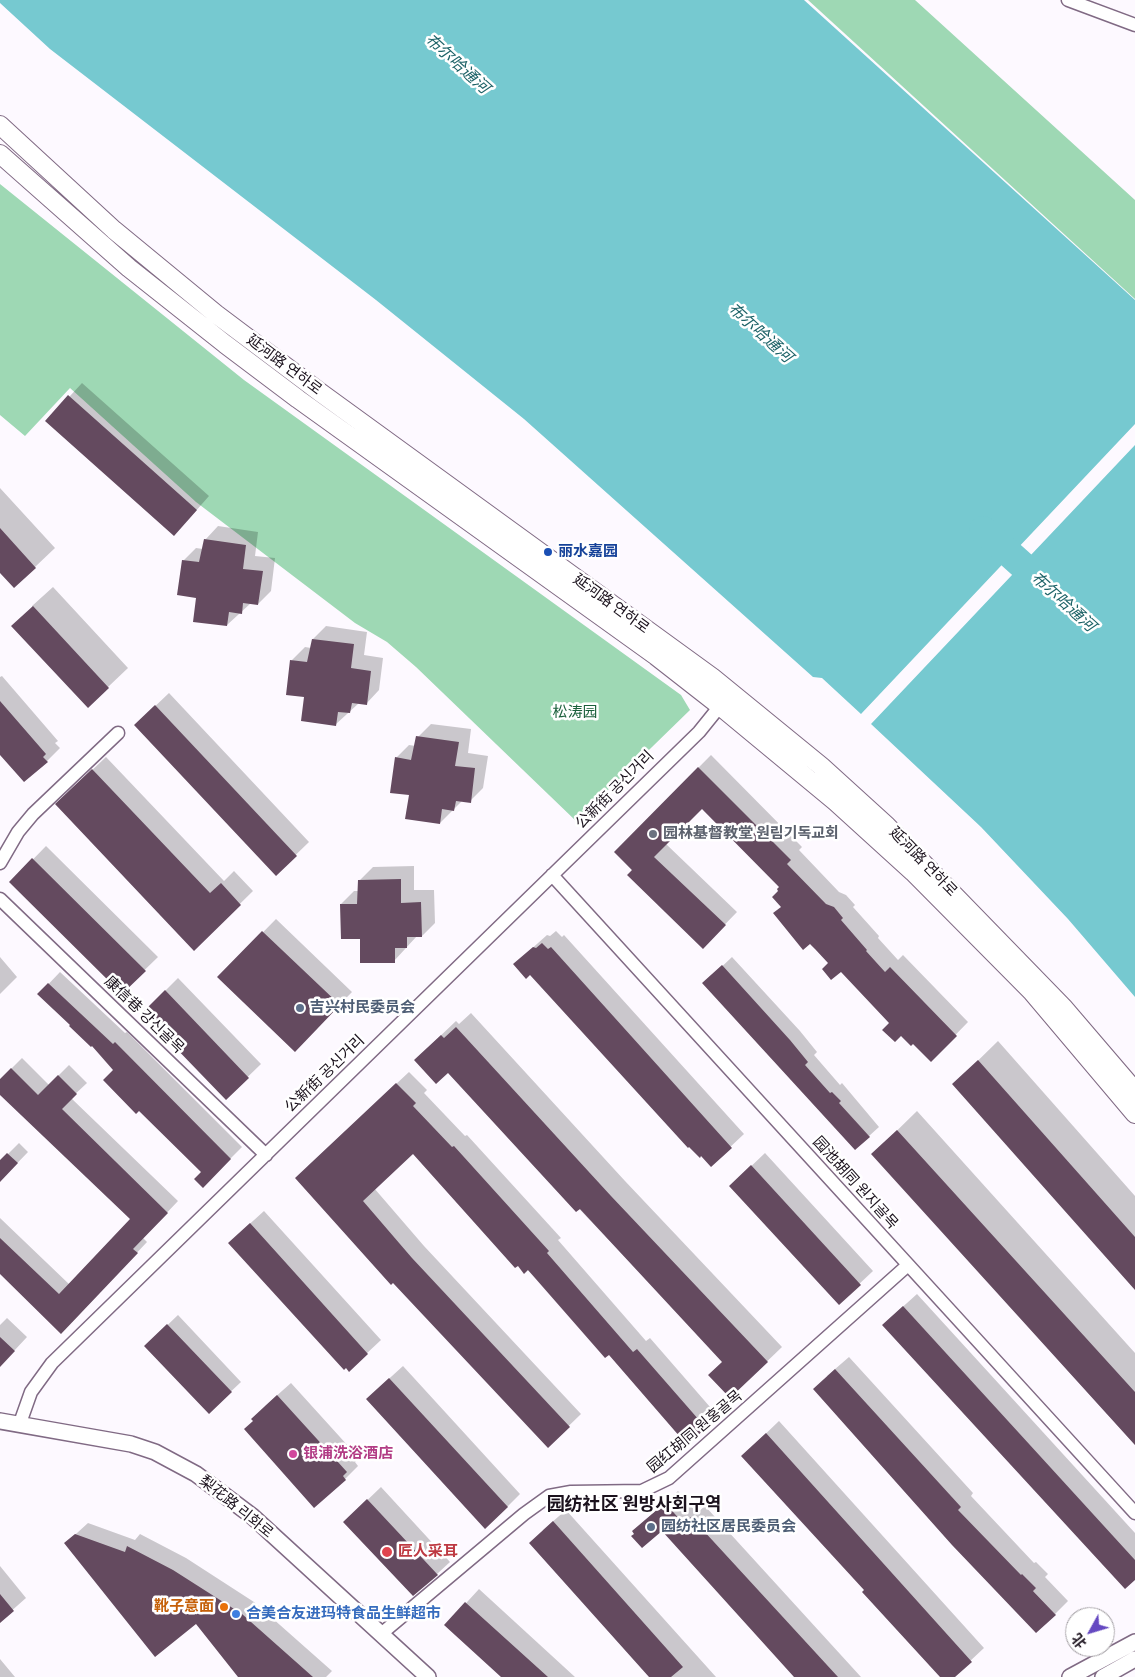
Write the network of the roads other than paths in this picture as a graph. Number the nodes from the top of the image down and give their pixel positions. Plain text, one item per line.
1 (1068, 0) edge
2 (1135, 25) edge
3 (0, 125) edge
4 (0, 154) edge
5 (725, 699) junction
6 (118, 733) dead end
7 (0, 863) edge
8 (552, 875) junction
9 (0, 899) edge
10 (1135, 1092) edge
11 (1135, 1114) edge
12 (266, 1155) junction
13 (908, 1266) junction
14 (0, 1420) edge
15 (20, 1423) junction
16 (1135, 1513) edge
17 (380, 1634) junction
18 (1135, 1642) edge
19 (1135, 1659) edge
20 (428, 1677) edge
21 (1070, 1677) edge
22 (1103, 1677) edge

1 - 2 street
3 - 5 main road, 延河路 연하로
4 - 5 main road, 延河路 연하로
5 - 8 street, 公新街 공신거리
5 - 10 main road, 延河路 연하로
5 - 11 main road, 延河路 연하로
6 - 7 street
8 - 12 street, 公新街 공신거리
8 - 13 street, 园池胡同 원지골목
9 - 12 street, 康信巷 강신골목
12 - 15 street, 公新街 공신거리
13 - 16 street, 园池胡同 원지골목
13 - 17 street, 园红胡同 원홍골목
14 - 15 street, 梨花路 리화로
15 - 17 street, 梨花路 리화로
17 - 20 street, 梨花路 리화로
18 - 21 street
19 - 22 street

